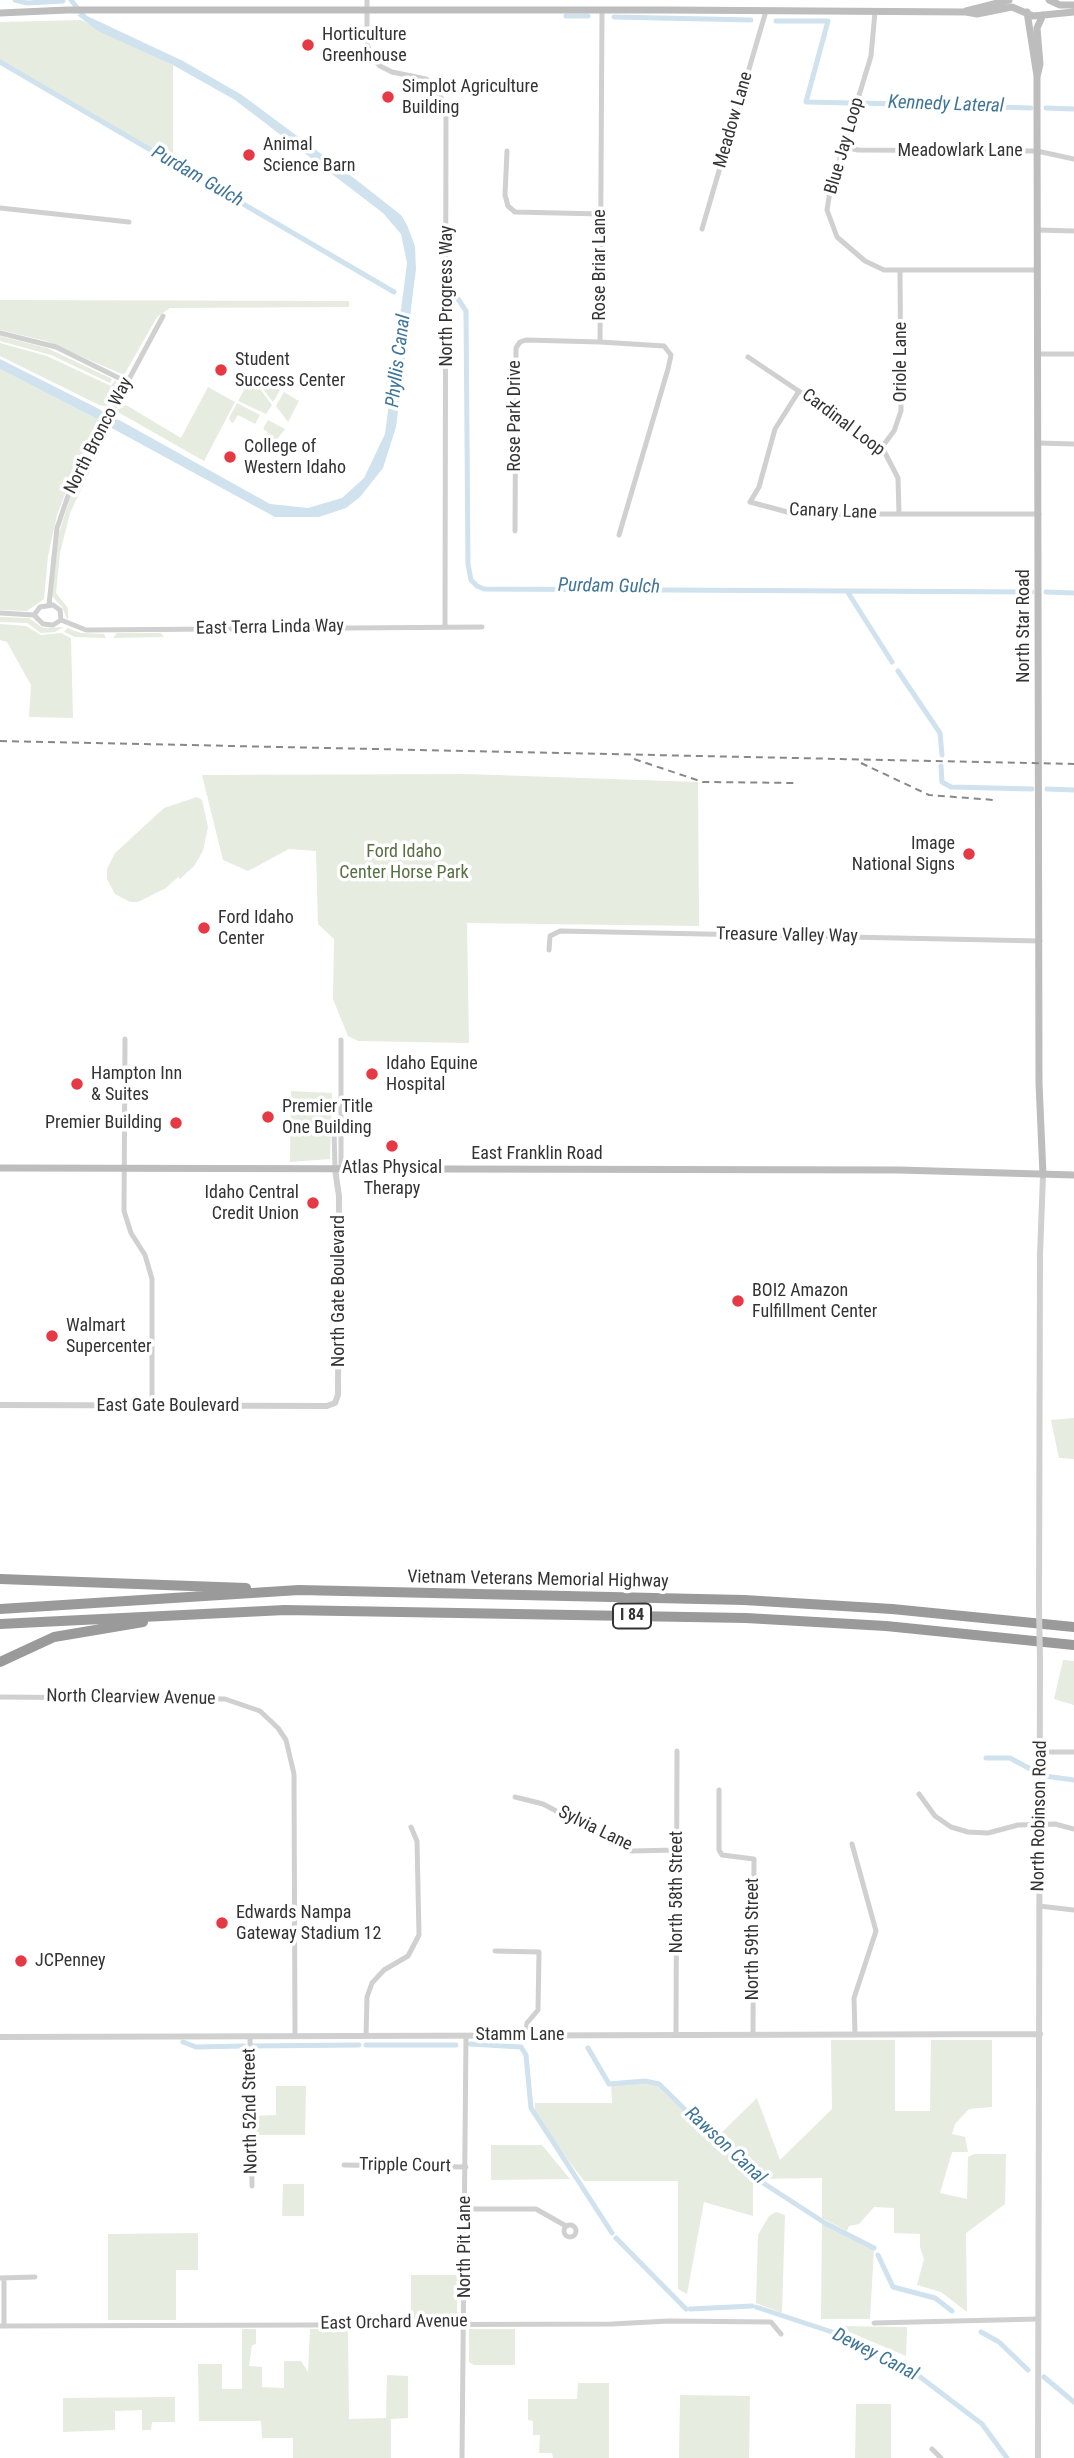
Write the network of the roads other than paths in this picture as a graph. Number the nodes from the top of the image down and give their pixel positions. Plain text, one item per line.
1 (210, 0) edge
2 (367, 0) edge
3 (1009, 0) edge
4 (1048, 0) edge
5 (1024, 1) edge
6 (1074, 5) edge
7 (210, 10) junction
8 (367, 11) junction
9 (602, 11) junction
10 (766, 11) junction
11 (875, 12) junction
12 (966, 12) junction
13 (1026, 12) junction
14 (1074, 12) edge
15 (0, 13) edge
16 (1044, 14) junction
17 (1037, 77) junction
18 (844, 147) junction
19 (508, 151) dead end
20 (1037, 151) junction
21 (1074, 159) edge
22 (0, 208) edge
23 (601, 214) junction
24 (129, 222) dead end
25 (702, 229) dead end
26 (1038, 230) junction
27 (1074, 231) edge
28 (1038, 270) junction
29 (900, 272) junction
30 (163, 316) dead end
31 (0, 333) edge
32 (600, 342) junction
33 (1039, 354) junction
34 (1074, 354) edge
35 (748, 357) dead end
36 (127, 382) junction
37 (799, 391) junction
38 (1038, 443) junction
39 (1074, 443) edge
40 (882, 447) junction
41 (899, 514) junction
42 (1038, 514) junction
43 (515, 531) dead end
44 (619, 535) dead end
45 (49, 605) junction
46 (0, 613) edge
47 (34, 615) junction
48 (61, 620) junction
49 (445, 627) junction
50 (482, 627) dead end
51 (1040, 941) junction
52 (549, 950) dead end
53 (125, 1039) dead end
54 (341, 1040) dead end
55 (124, 1167) junction
56 (0, 1168) edge
57 (338, 1169) junction
58 (1043, 1175) junction
59 (1074, 1175) edge
60 (335, 1403) joint
61 (0, 1405) edge
62 (152, 1405) junction
63 (0, 1579) edge
64 (299, 1590) junction
65 (0, 1609) edge
66 (188, 1614) junction
67 (0, 1624) edge
68 (1074, 1627) edge
69 (1074, 1645) edge
70 (0, 1662) edge
71 (0, 1697) edge
72 (677, 1751) dead end
73 (1042, 1752) junction
74 (1074, 1752) edge
75 (719, 1790) dead end
76 (919, 1794) dead end
77 (515, 1797) dead end
78 (1041, 1824) junction
79 (411, 1827) dead end
80 (1074, 1829) edge
81 (852, 1844) dead end
82 (676, 1850) junction
83 (1039, 1906) junction
84 (1074, 1910) edge
85 (495, 1951) dead end
86 (676, 2034) junction
87 (753, 2034) junction
88 (855, 2034) junction
89 (1040, 2034) junction
90 (526, 2035) junction
91 (250, 2036) junction
92 (295, 2036) junction
93 (366, 2036) junction
94 (466, 2036) junction
95 (0, 2037) edge
96 (344, 2165) dead end
97 (466, 2167) junction
98 (252, 2186) dead end
99 (466, 2209) junction
100 (566, 2226) dead end
101 (34, 2277) dead end
102 (2, 2278) edge
103 (1038, 2319) junction
104 (465, 2323) junction
105 (874, 2323) dead end
106 (2, 2326) edge
107 (781, 2334) dead end
108 (932, 2449) dead end
109 (462, 2458) edge
110 (941, 2458) edge
111 (1038, 2458) edge

1 - 7 street
2 - 8 street, North Progress Way
3 - 12 main road
4 - 6 main road
4 - 16 main road, North Star Road
5 - 13 main road, North Star Road
7 - 8 main road
7 - 15 main road
8 - 9 main road
8 - 49 street, North Progress Way
9 - 10 main road
9 - 23 street, Rose Briar Lane
10 - 11 main road
10 - 25 street, Meadow Lane
11 - 12 main road
11 - 18 street, Blue Jay Loop
12 - 13 main road
13 - 16 main road
13 - 17 main road, North Star Road
14 - 16 main road
16 - 17 main road, North Star Road
17 - 20 main road, North Star Road
18 - 20 street, Meadowlark Lane
18 - 29 street, Blue Jay Loop
19 - 23 street
20 - 21 street, Meadowlark Lane
20 - 26 main road, North Star Road
22 - 24 street
23 - 32 street, Rose Briar Lane
26 - 27 street
26 - 28 main road, North Star Road
28 - 29 street, Blue Jay Loop
28 - 33 main road, North Star Road
29 - 40 street, Oriole Lane
30 - 36 street, North Bronco Way
31 - 36 street
32 - 43 street, Rose Park Drive
32 - 44 street, Rose Briar Lane
33 - 34 street
33 - 38 main road, North Star Road
35 - 37 street, Cardinal Loop
36 - 45 street, North Bronco Way
37 - 40 street, Cardinal Loop
37 - 41 street, Canary Lane
38 - 39 street
38 - 42 main road, North Star Road
40 - 41 street, Cardinal Loop
41 - 42 street, Canary Lane
42 - 51 main road, North Star Road
45 - 47 street
45 - 48 street
46 - 47 street
47 - 48 street
48 - 49 street, East Terra Linda Way
49 - 50 street, East Terra Linda Way
51 - 52 street, Treasure Valley Way
51 - 58 main road, North Star Road
53 - 55 street
54 - 57 street
55 - 56 main road, East Franklin Road
55 - 57 main road, East Franklin Road
55 - 62 street
57 - 58 main road, East Franklin Road
57 - 60 street, North Gate Boulevard
58 - 59 main road, East Franklin Road
58 - 73 street, North Robinson Road, bridge
60 - 62 street, East Gate Boulevard
61 - 62 street, East Gate Boulevard
63 - 64 highway
64 - 65 highway, Vietnam Veterans Memorial Highway / I 84
64 - 68 highway, Vietnam Veterans Memorial Highway / I 84
66 - 67 highway, Vietnam Veterans Memorial Highway / I 84
66 - 69 highway, Vietnam Veterans Memorial Highway / I 84
66 - 70 highway
71 - 92 street, North Clearview Avenue
72 - 82 street, North 58th Street
73 - 74 street
73 - 78 street, North Robinson Road
75 - 87 street, North 59th Street
76 - 78 street
77 - 82 street, Sylvia Lane
78 - 80 street
78 - 83 street, North Robinson Road
79 - 93 street
81 - 88 street
82 - 86 street, North 58th Street
83 - 84 street
83 - 89 street, North Robinson Road
85 - 90 street
86 - 87 street, Stamm Lane
86 - 90 street, Stamm Lane
87 - 88 street, Stamm Lane
88 - 89 street, Stamm Lane
89 - 103 street, North Robinson Road
90 - 94 street, Stamm Lane
91 - 92 street, Stamm Lane
91 - 95 street, Stamm Lane
91 - 98 street, North 52nd Street
92 - 93 street, Stamm Lane
93 - 94 street, Stamm Lane
94 - 97 street, North Pit Lane
96 - 97 street, Tripple Court
97 - 99 street, North Pit Lane
99 - 100 street
99 - 104 street, North Pit Lane
101 - 102 street
102 - 106 street
103 - 105 street
103 - 111 street, North Robinson Road
104 - 106 street, East Orchard Avenue
104 - 107 street, East Orchard Avenue
104 - 109 street, North Pit Lane
108 - 110 street

